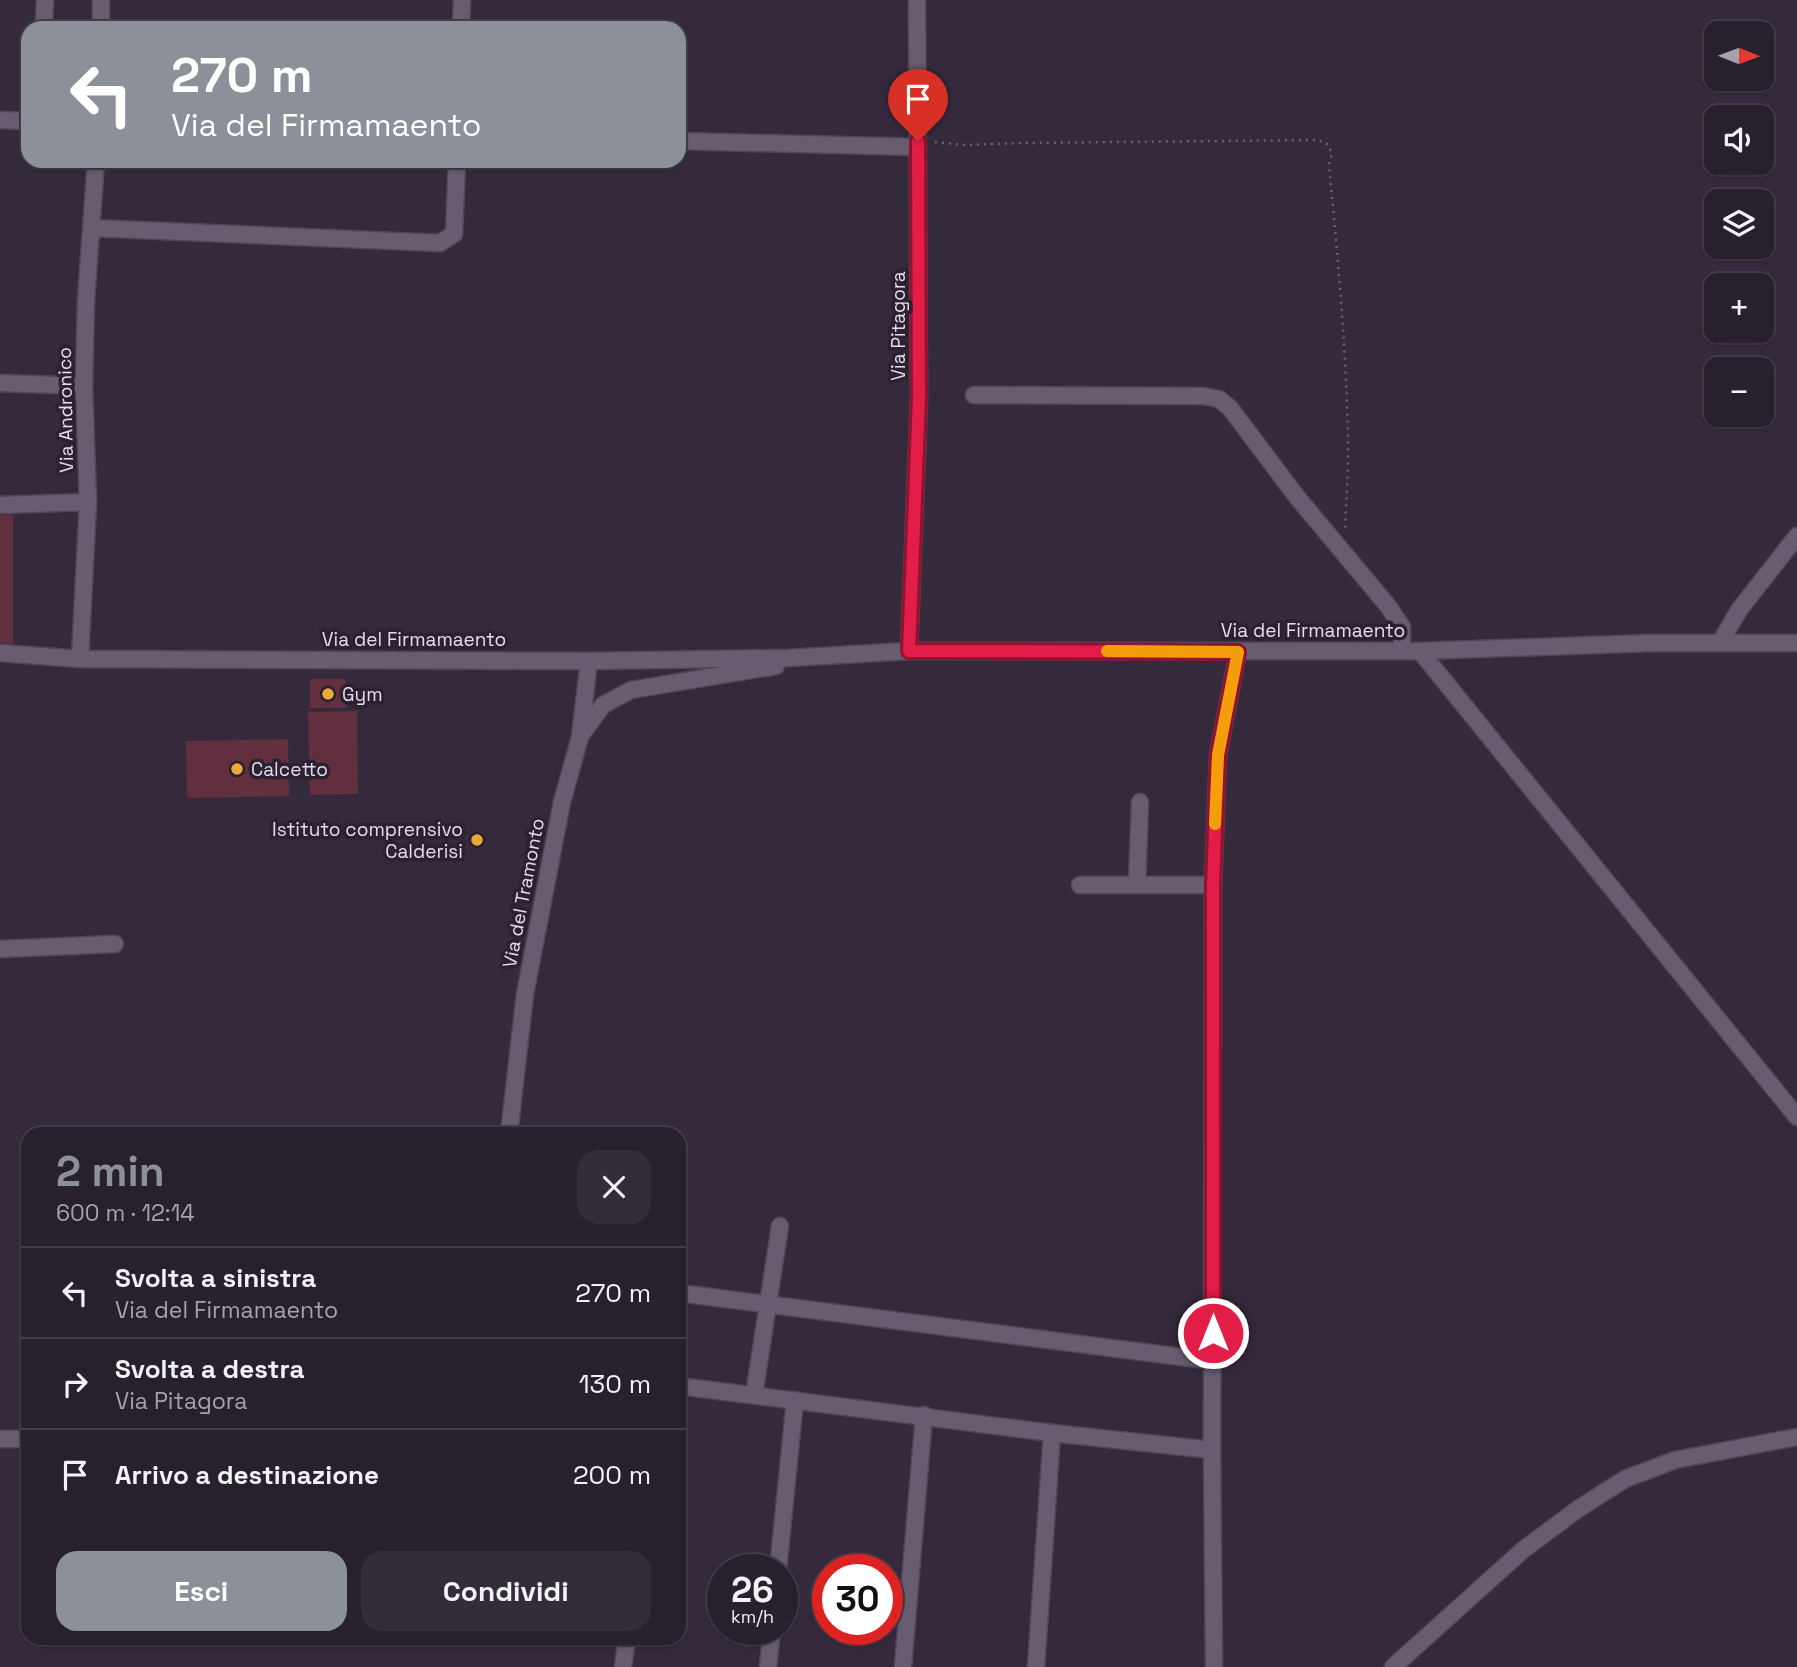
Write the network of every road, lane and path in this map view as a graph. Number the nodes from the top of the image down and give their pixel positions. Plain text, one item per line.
1 (46, 0) edge
2 (102, 0) edge
3 (462, 0) edge
4 (917, 0) edge
5 (44, 21) edge
6 (101, 21) edge
7 (461, 21) edge
8 (0, 120) edge
9 (21, 121) edge
10 (686, 141) edge
11 (918, 144) junction
12 (96, 168) edge
13 (457, 168) edge
14 (92, 228) junction
15 (0, 383) edge
16 (83, 386) junction
17 (974, 395) dead end
18 (88, 502) junction
19 (0, 505) edge
20 (1797, 536) edge
21 (1341, 550) junction
22 (1720, 643) junction
23 (1797, 643) edge
24 (1402, 650) junction
25 (909, 651) junction
26 (1420, 651) junction
27 (1238, 652) junction
28 (0, 653) edge
29 (829, 656) junction
30 (80, 659) junction
31 (589, 661) junction
32 (580, 737) junction
33 (1140, 802) dead end
34 (1080, 885) dead end
35 (1138, 885) junction
36 (1213, 885) junction
37 (116, 944) dead end
38 (0, 949) edge
39 (1797, 1117) edge
40 (510, 1127) edge
41 (780, 1226) dead end
42 (686, 1294) edge
43 (766, 1304) junction
44 (1213, 1361) junction
45 (686, 1387) edge
46 (754, 1395) junction
47 (795, 1400) junction
48 (924, 1415) junction
49 (1052, 1433) junction
50 (1797, 1437) edge
51 (21, 1438) edge
52 (0, 1439) edge
53 (1212, 1450) junction
54 (780, 1554) edge
55 (626, 1645) edge
56 (770, 1645) edge
57 (623, 1667) edge
58 (768, 1667) edge
59 (903, 1667) edge
60 (1036, 1667) edge
61 (1214, 1667) edge
62 (1393, 1667) edge

1 - 5 street
2 - 6 street
3 - 7 street
4 - 11 street, Via Pitagora
8 - 9 street
10 - 11 street
11 - 21 path
11 - 25 street, Via Pitagora
12 - 14 street, Via Andronico
13 - 14 street
14 - 16 street, Via Andronico
15 - 16 street
16 - 18 street, Via Andronico
17 - 21 street
18 - 19 street
18 - 30 street, Via Andronico
20 - 22 street
21 - 24 street
22 - 23 street, Via del Firmamaento
22 - 26 street, Via del Firmamaento
24 - 26 street, Via del Firmamaento
24 - 27 street, Via del Firmamaento
25 - 27 street, Via del Firmamaento
25 - 29 street, Via del Firmamaento
26 - 39 street
27 - 36 street
28 - 30 street, Via del Firmamaento
29 - 31 street, Via del Firmamaento
29 - 32 street, Via del Firmamaento
30 - 31 street, Via del Firmamaento
31 - 32 street, Via del Tramonto
32 - 40 street, Via del Tramonto
33 - 35 street
34 - 35 street
35 - 36 street
36 - 44 street
37 - 38 street
41 - 43 street
42 - 43 street
43 - 44 street
43 - 46 street
44 - 53 street
45 - 46 street
46 - 47 street
47 - 48 street
47 - 54 street
48 - 49 street
48 - 59 street
49 - 53 street
49 - 60 street
50 - 62 street
51 - 52 street
53 - 61 street
55 - 57 street
56 - 58 street

